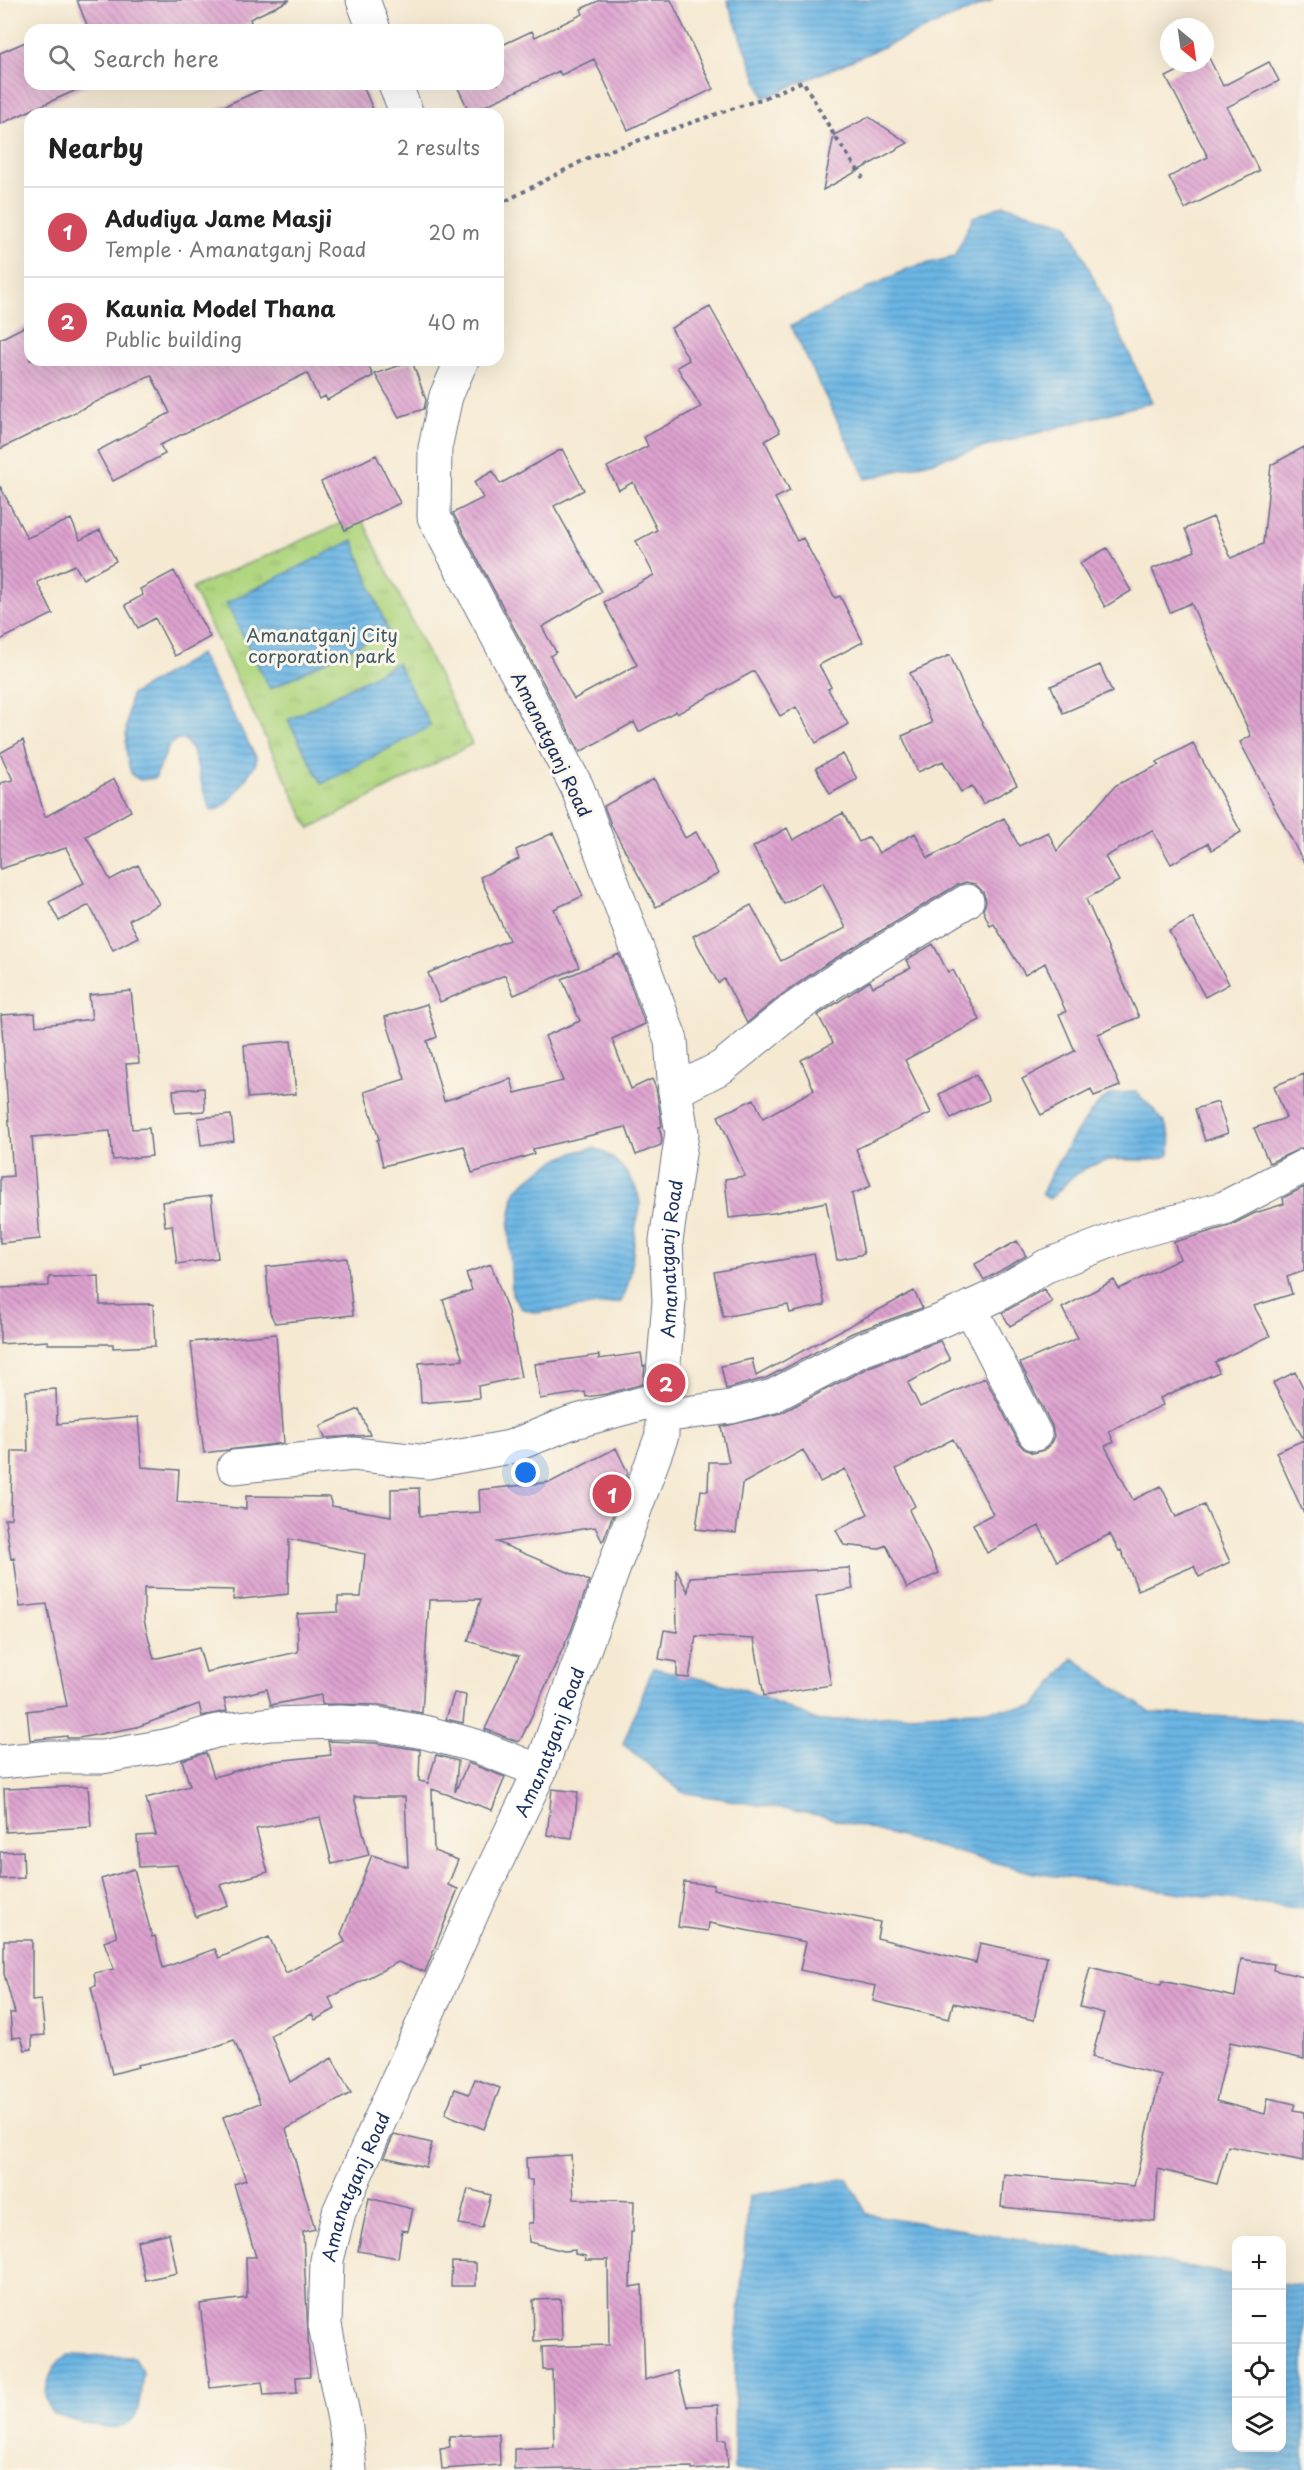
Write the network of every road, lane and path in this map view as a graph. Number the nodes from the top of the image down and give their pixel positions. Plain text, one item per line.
1 (363, 0) edge
2 (372, 24) edge
3 (397, 90) edge
4 (405, 108) edge
5 (863, 178) dead end
6 (504, 202) edge
7 (459, 366) edge
8 (967, 901) dead end
9 (675, 1091) junction
10 (1304, 1166) edge
11 (970, 1307) junction
12 (662, 1407) junction
13 (1035, 1434) dead end
14 (234, 1467) dead end
15 (0, 1762) edge
16 (540, 1771) junction
17 (350, 2470) edge

1 - 2 main road
3 - 4 main road
5 - 6 path
7 - 9 main road, Amanatganj Road
8 - 9 main road
9 - 12 main road, Amanatganj Road
10 - 11 main road
11 - 12 main road
11 - 13 main road
12 - 14 main road
12 - 16 main road, Amanatganj Road
15 - 16 main road
16 - 17 main road, Amanatganj Road

